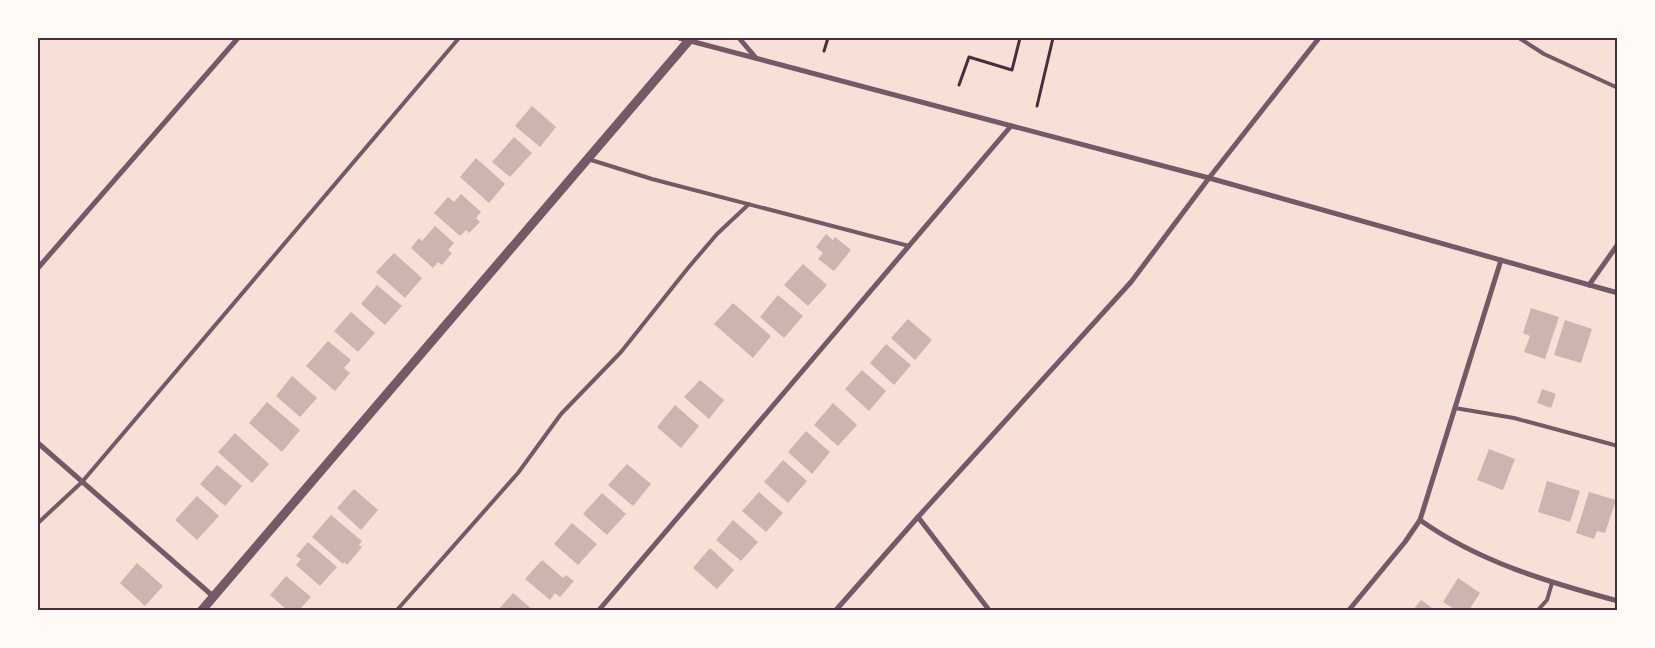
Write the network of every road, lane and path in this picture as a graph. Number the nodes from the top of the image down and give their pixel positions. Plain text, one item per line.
1 (238, 38) edge
2 (459, 38) edge
3 (679, 38) edge
4 (739, 38) edge
5 (828, 38) edge
6 (1020, 38) edge
7 (1053, 38) edge
8 (1319, 38) edge
9 (1519, 38) edge
10 (690, 39) edge
11 (824, 50) dead end
12 (756, 58) junction
13 (959, 85) dead end
14 (1618, 88) edge
15 (1037, 106) dead end
16 (1011, 126) junction
17 (588, 159) junction
18 (1208, 178) junction
19 (749, 204) junction
20 (1618, 244) edge
21 (909, 246) junction
22 (1502, 260) junction
23 (38, 268) edge
24 (1589, 285) junction
25 (1618, 292) edge
26 (1455, 408) junction
27 (38, 443) edge
28 (1618, 446) edge
29 (82, 482) junction
30 (918, 517) junction
31 (1420, 520) junction
32 (38, 523) edge
33 (1552, 583) junction
34 (214, 598) junction
35 (1618, 601) edge
36 (202, 610) edge
37 (397, 610) edge
38 (599, 610) edge
39 (836, 610) edge
40 (989, 610) edge
41 (1349, 610) edge
42 (1538, 610) edge

1 - 23 street
2 - 29 lane
3 - 10 street
4 - 12 street
5 - 11 path
6 - 13 path
7 - 15 path
8 - 18 street
9 - 14 lane
10 - 12 street
10 - 17 street
12 - 16 street
16 - 18 street
16 - 21 street
17 - 19 lane
17 - 34 street
18 - 22 street
18 - 30 street
19 - 21 lane
19 - 37 lane
20 - 24 street
21 - 38 street
22 - 24 street
22 - 26 street
24 - 25 street
26 - 28 lane
26 - 31 street
27 - 29 street
29 - 32 lane
29 - 34 street
30 - 39 street
30 - 40 street
31 - 33 street
31 - 41 street
33 - 35 street
33 - 42 lane
34 - 36 street

